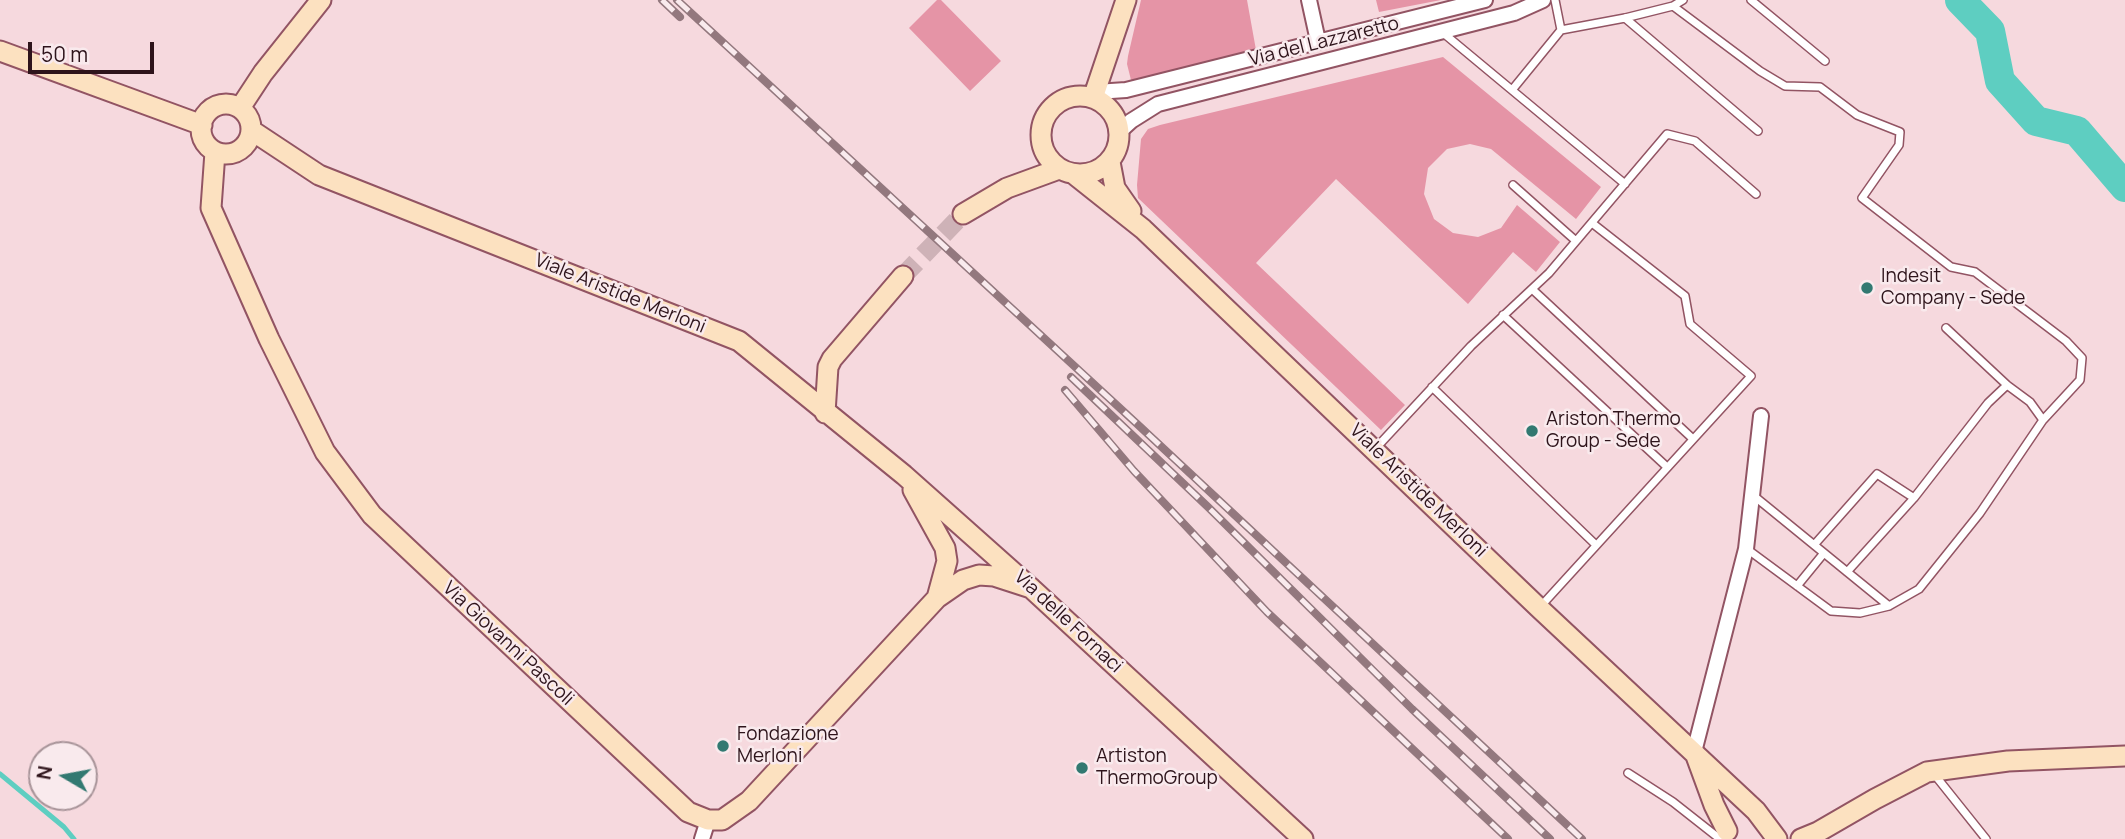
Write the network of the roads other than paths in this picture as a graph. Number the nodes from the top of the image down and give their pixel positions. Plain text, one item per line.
1 (321, 0) edge
2 (1126, 0) edge
3 (1309, 0) edge
4 (1485, 0) edge
5 (1543, 0) edge
6 (1555, 0) edge
7 (1683, 0) edge
8 (1751, 0) edge
9 (1674, 6) junction
10 (1626, 19) junction
11 (1561, 30) junction
12 (1442, 32) junction
13 (1318, 41) junction
14 (0, 51) edge
15 (1825, 61) dead end
16 (1512, 90) junction
17 (1094, 95) junction
18 (240, 108) junction
19 (202, 125) junction
20 (251, 130) junction
21 (1120, 131) junction
22 (1758, 131) dead end
23 (215, 152) junction
24 (1110, 162) junction
25 (1067, 172) junction
26 (1625, 184) junction
27 (1513, 185) dead end
28 (1756, 194) dead end
29 (962, 214) tunnel mouth
30 (1592, 223) junction
31 (1143, 229) junction
32 (1576, 241) junction
33 (903, 276) tunnel mouth
34 (1532, 289) junction
35 (1503, 315) junction
36 (1946, 328) dead end
37 (2007, 384) junction
38 (1432, 387) junction
39 (825, 413) junction
40 (1761, 416) dead end
41 (2043, 420) junction
42 (1693, 439) junction
43 (1374, 449) junction
44 (1667, 467) junction
45 (904, 475) junction
46 (1752, 495) junction
47 (1914, 498) junction
48 (1596, 545) junction
49 (1814, 545) junction
50 (1746, 548) junction
51 (1824, 553) junction
52 (1847, 572) junction
53 (1797, 586) junction
54 (1031, 588) junction
55 (937, 598) junction
56 (1889, 606) junction
57 (1539, 608) junction
58 (1695, 752) junction
59 (2125, 756) edge
60 (1932, 771) junction
61 (1628, 773) dead end
62 (1763, 823) junction
63 (705, 830) edge
64 (1724, 836) edge
65 (1811, 837) edge
66 (1303, 839) edge
67 (1777, 839) edge
68 (1986, 839) edge

1 - 18 main road
2 - 17 main road
3 - 13 street, Via del Lazzaretto
4 - 13 street, Via del Lazzaretto
5 - 12 street, Via del Lazzaretto
6 - 11 lane
7 - 9 lane
8 - 15 lane
9 - 10 lane
9 - 41 lane
10 - 11 lane
10 - 22 lane
11 - 16 lane
12 - 16 lane
12 - 21 street, Via del Lazzaretto
13 - 17 street, Via del Lazzaretto
14 - 19 main road
16 - 26 lane
17 - 21 main road
17 - 25 main road, Viale Aristide Merloni
18 - 19 main road
18 - 20 main road, Viale Aristide Merloni
19 - 23 main road
20 - 23 main road
20 - 39 main road, Viale Aristide Merloni
21 - 24 main road
23 - 63 main road, Via Giovanni Pascoli
24 - 25 main road
24 - 31 main road, Viale Aristide Merloni
25 - 29 main road
25 - 31 main road, Viale Aristide Merloni
26 - 28 lane
26 - 30 lane
27 - 32 lane
30 - 32 lane
30 - 42 lane
31 - 43 main road, Viale Aristide Merloni
32 - 34 lane
33 - 39 main road
34 - 35 lane
34 - 42 lane
35 - 38 lane
35 - 44 lane
36 - 37 lane
37 - 41 lane
37 - 47 lane
38 - 43 lane
38 - 48 lane
39 - 45 main road, Via delle Fornaci
40 - 46 street
41 - 56 lane
42 - 44 lane
43 - 57 main road, Viale Aristide Merloni
44 - 48 lane
45 - 54 main road, Via delle Fornaci
45 - 55 main road, Via Giovanni Pascoli
46 - 49 lane
46 - 50 street
47 - 49 lane
47 - 52 lane
48 - 57 lane
49 - 51 lane
50 - 53 lane
50 - 58 street
51 - 52 lane
51 - 53 lane
52 - 56 lane
53 - 56 lane
54 - 55 main road, Via Giovanni Pascoli
54 - 66 main road, Via delle Fornaci
55 - 63 main road, Via Giovanni Pascoli
57 - 58 main road, Viale Aristide Merloni
58 - 62 main road, Viale Aristide Merloni
58 - 64 main road
59 - 60 main road
60 - 65 main road
60 - 68 lane
61 - 64 lane
62 - 64 main road
62 - 67 main road, Viale Aristide Merloni

